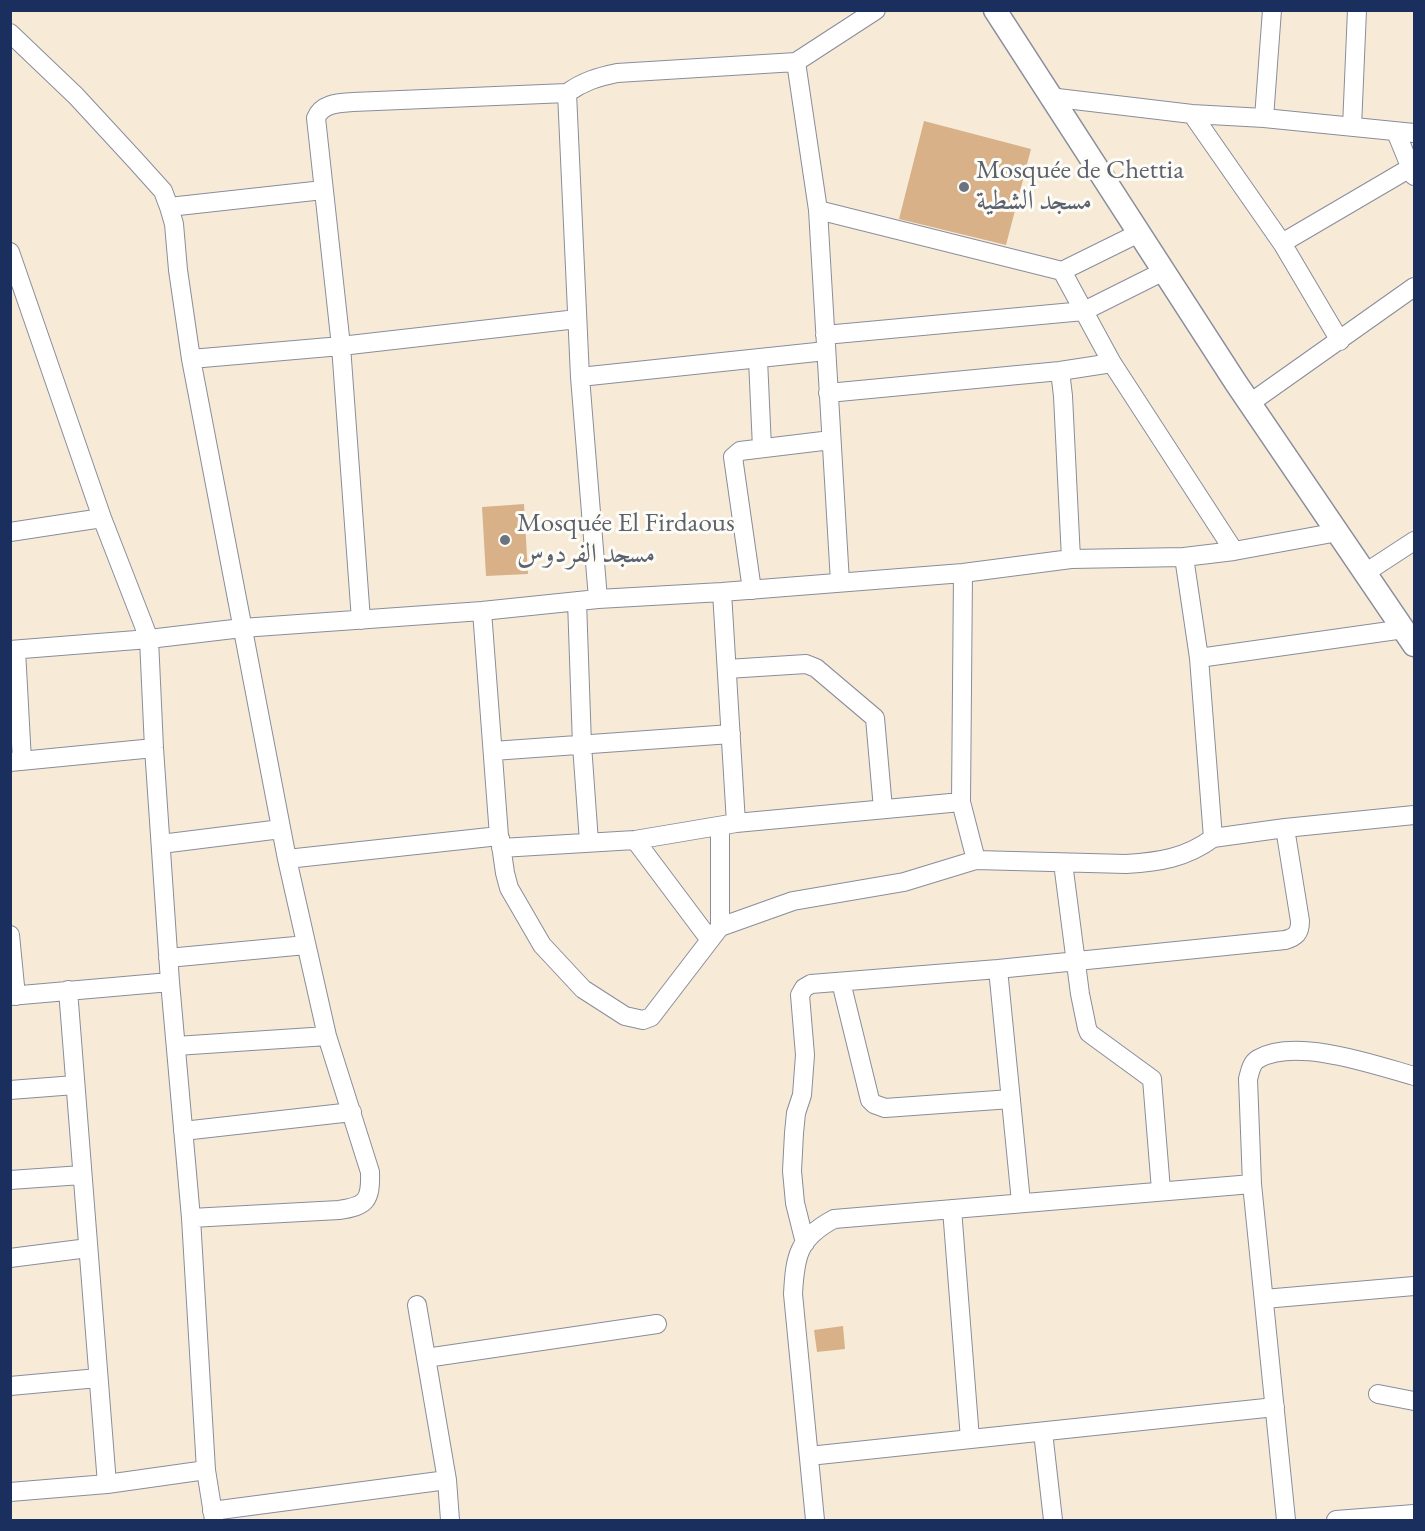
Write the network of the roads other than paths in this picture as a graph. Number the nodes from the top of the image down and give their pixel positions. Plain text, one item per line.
1 (876, 10) edge
2 (995, 10) edge
3 (1272, 10) edge
4 (1357, 10) edge
5 (11, 34) edge
6 (796, 62) junction
7 (567, 93) junction
8 (1049, 97) junction
9 (1192, 114) junction
10 (1264, 118) junction
11 (1352, 127) junction
12 (1396, 132) junction
13 (1414, 133) edge
14 (1412, 172) edge
15 (323, 190) junction
16 (169, 207) junction
17 (818, 210) junction
18 (1139, 233) junction
19 (1282, 243) junction
20 (10, 252) edge
21 (1062, 271) junction
22 (1164, 271) junction
23 (1414, 287) edge
24 (1084, 312) junction
25 (577, 319) junction
26 (1340, 341) junction
27 (825, 343) junction
28 (340, 346) junction
29 (191, 359) junction
30 (758, 359) junction
31 (1112, 363) junction
32 (1060, 371) junction
33 (580, 377) junction
34 (828, 393) junction
35 (1250, 404) junction
36 (831, 440) junction
37 (762, 448) junction
38 (102, 518) junction
39 (10, 532) edge
40 (1338, 532) junction
41 (1414, 542) edge
42 (1234, 551) junction
43 (1184, 557) junction
44 (1071, 559) junction
45 (963, 573) junction
46 (1365, 573) junction
47 (840, 582) junction
48 (753, 590) junction
49 (722, 592) junction
50 (598, 599) junction
51 (577, 601) junction
52 (482, 611) junction
53 (361, 620) junction
54 (242, 628) junction
55 (1409, 637) edge
56 (149, 639) junction
57 (13, 650) edge
58 (1199, 658) junction
59 (727, 669) junction
60 (730, 734) junction
61 (582, 745) junction
62 (154, 748) junction
63 (493, 752) junction
64 (16, 761) edge
65 (961, 802) junction
66 (883, 809) junction
67 (1414, 815) edge
68 (728, 825) junction
69 (1286, 828) junction
70 (281, 829) junction
71 (1213, 838) junction
72 (635, 840) junction
73 (500, 842) junction
74 (589, 842) junction
75 (161, 844) junction
76 (287, 859) junction
77 (976, 860) junction
78 (1063, 863) junction
79 (715, 934) junction
80 (10, 935) edge
81 (306, 945) junction
82 (168, 958) junction
83 (1076, 962) junction
84 (998, 969) junction
85 (170, 982) junction
86 (841, 982) junction
87 (68, 990) junction
88 (13, 996) edge
89 (327, 1036) junction
90 (176, 1046) junction
91 (1414, 1076) edge
92 (75, 1085) junction
93 (10, 1090) edge
94 (1011, 1099) junction
95 (352, 1112) junction
96 (183, 1131) junction
97 (82, 1175) junction
98 (10, 1180) edge
99 (1252, 1184) junction
100 (1161, 1190) junction
101 (1021, 1202) junction
102 (952, 1209) junction
103 (191, 1218) junction
104 (805, 1244) junction
105 (88, 1248) junction
106 (10, 1258) edge
107 (1414, 1286) edge
108 (1264, 1299) junction
109 (417, 1305) dead end
110 (657, 1324) dead end
111 (426, 1358) junction
112 (98, 1378) junction
113 (10, 1386) edge
114 (1378, 1394) dead end
115 (1414, 1401) edge
116 (1275, 1407) junction
117 (1043, 1432) junction
118 (970, 1440) junction
119 (809, 1455) junction
120 (206, 1470) junction
121 (447, 1480) junction
122 (107, 1484) junction
123 (10, 1492) edge
124 (1414, 1514) edge
125 (213, 1516) edge
126 (1376, 1519) edge
127 (450, 1521) edge
128 (815, 1521) edge
129 (1053, 1521) edge
130 (1286, 1521) edge
131 (1336, 1521) edge

1 - 6 street
2 - 8 street
3 - 10 street
4 - 11 street
5 - 16 street
6 - 7 street
6 - 17 street
7 - 15 street
7 - 25 street
8 - 9 street
8 - 18 street
9 - 10 street
9 - 19 street
10 - 11 street
11 - 12 street
12 - 13 street
12 - 14 street
14 - 19 street
15 - 16 street
15 - 28 street
16 - 29 street
17 - 21 street
17 - 27 street
18 - 21 street
18 - 22 street
19 - 26 street
20 - 38 street
21 - 24 street
22 - 24 street
22 - 35 street
23 - 26 street
24 - 27 street
24 - 31 street
25 - 28 street
25 - 33 street
26 - 35 street
27 - 30 street
27 - 34 street
28 - 29 street
28 - 53 street
29 - 54 street
30 - 33 street
30 - 37 street
31 - 32 street
31 - 42 street
32 - 34 street
32 - 44 street
33 - 50 street
34 - 36 street
35 - 40 street
36 - 37 street
36 - 47 street
37 - 48 street
38 - 39 street
38 - 56 street
40 - 42 street
40 - 46 street
41 - 46 street
42 - 43 street
43 - 44 street
43 - 58 street
44 - 45 street
45 - 47 street
45 - 65 street
46 - 55 street
47 - 48 street
48 - 49 street
49 - 50 street
49 - 59 street
50 - 51 street
51 - 52 street
51 - 61 street
52 - 53 street
52 - 63 street
53 - 54 street
54 - 56 street
54 - 70 street
55 - 58 street
56 - 57 street
56 - 62 street
57 - 64 street
58 - 71 street
59 - 60 street
59 - 66 street
60 - 61 street
60 - 68 street
61 - 63 street
61 - 74 street
62 - 64 street
62 - 75 street
63 - 73 street
65 - 66 street
65 - 77 street
66 - 68 street
67 - 69 street
68 - 72 street
68 - 79 street
69 - 71 street
69 - 83 street
70 - 75 street
70 - 76 street
71 - 78 street
72 - 74 street
72 - 79 street
73 - 74 street
73 - 76 street
73 - 79 street
75 - 82 street
76 - 81 street
77 - 78 street
77 - 79 street
78 - 83 street
80 - 88 street
81 - 82 street
81 - 89 street
82 - 85 street
83 - 84 street
83 - 100 street
84 - 86 street
84 - 94 street
85 - 87 street
85 - 90 street
86 - 94 street
86 - 104 street
87 - 88 street
87 - 92 street
89 - 90 street
89 - 95 street
90 - 96 street
91 - 99 street
92 - 93 street
92 - 97 street
94 - 101 street
95 - 96 street
95 - 103 street
96 - 103 street
97 - 98 street
97 - 105 street
99 - 100 street
99 - 108 street
100 - 101 street
101 - 102 street
102 - 104 street
102 - 118 street
103 - 120 street
104 - 119 street
105 - 106 street
105 - 112 street
107 - 108 street
108 - 116 street
109 - 111 street
110 - 111 street
111 - 121 street
112 - 113 street
112 - 122 street
114 - 115 street
116 - 117 street
116 - 130 street
117 - 118 street
117 - 129 street
118 - 119 street
119 - 128 street
120 - 122 street
120 - 125 street
121 - 125 street
121 - 127 street
122 - 123 street
124 - 126 street
126 - 131 street

